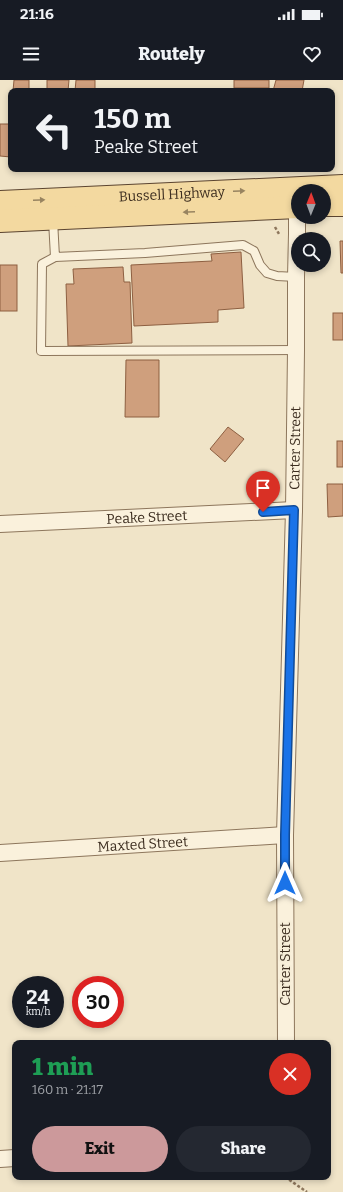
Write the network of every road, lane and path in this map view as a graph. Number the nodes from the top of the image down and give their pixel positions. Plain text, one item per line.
1 (343, 186) edge
2 (331, 190) edge
3 (291, 201) edge
4 (291, 201) edge
5 (0, 202) edge
6 (331, 205) edge
7 (343, 205) edge
8 (53, 219) junction
9 (0, 221) edge
10 (297, 224) edge
11 (55, 257) junction
12 (296, 277) junction
13 (296, 350) junction
14 (294, 510) junction
15 (0, 524) edge
16 (285, 835) junction
17 (0, 853) edge
18 (286, 1040) edge
19 (12, 1158) edge
20 (0, 1159) edge
21 (289, 1180) edge
22 (306, 1192) edge

1 - 2 main road, Bussell Highway
5 -> 3 main road, Bussell Highway
4 -> 8 main road, Bussell Highway
6 - 7 main road
8 - 9 main road, Bussell Highway
8 - 11 lane
10 - 12 street, Carter Street
11 - 12 lane
11 - 13 lane
12 - 13 street, Carter Street
13 - 14 street, Carter Street
14 - 15 street, Peake Street
14 - 16 street, Carter Street
16 - 17 street, Maxted Street
16 - 18 street, Carter Street
19 - 20 street
21 - 22 path

